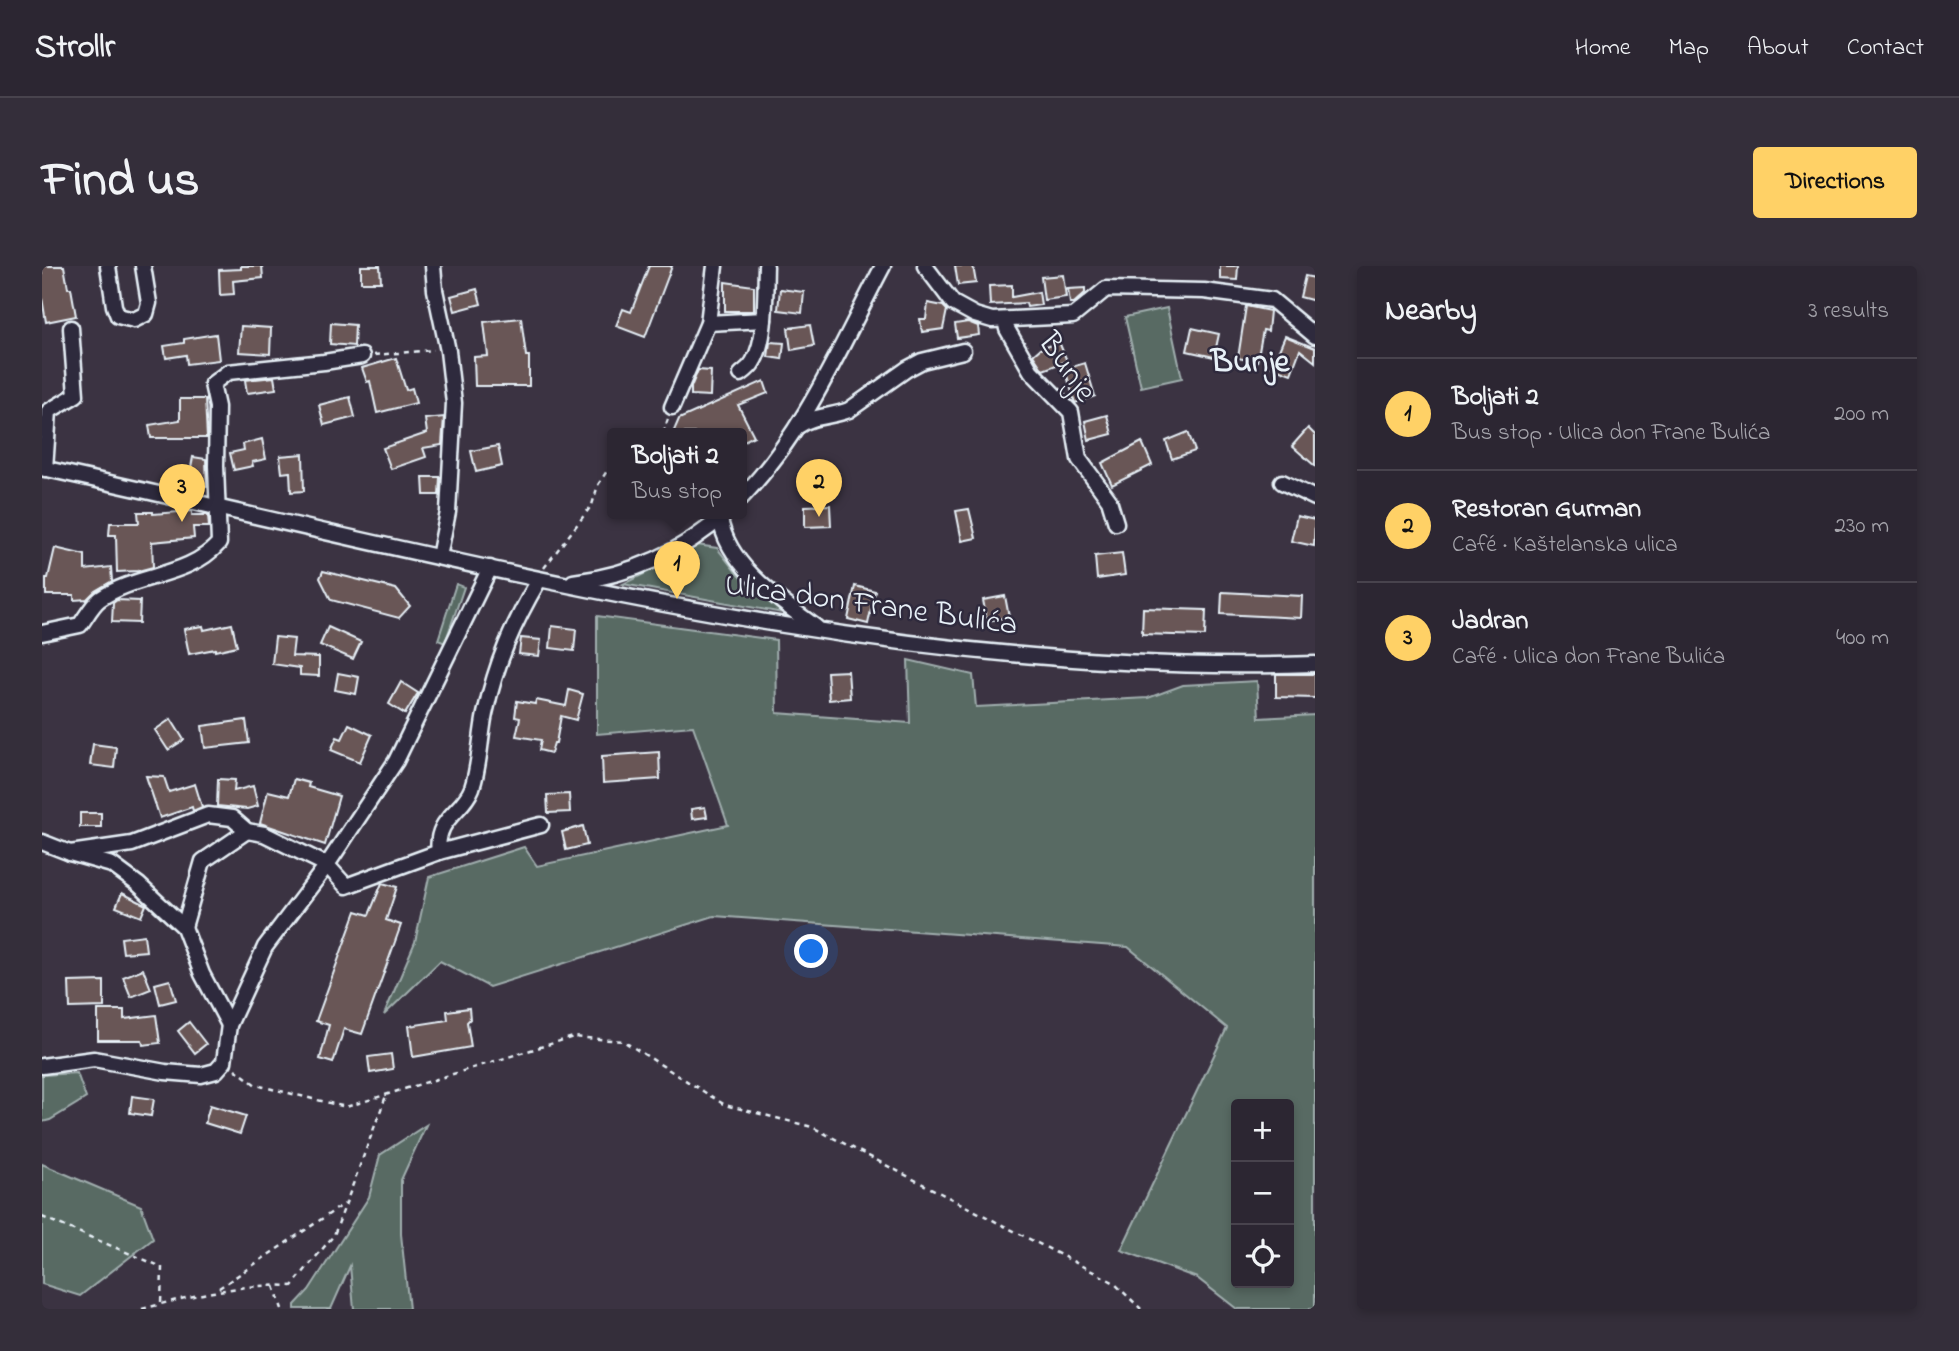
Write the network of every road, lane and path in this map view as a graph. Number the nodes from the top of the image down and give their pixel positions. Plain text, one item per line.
1 (108, 266) edge
2 (143, 266) edge
3 (433, 266) edge
4 (715, 266) edge
5 (766, 266) edge
6 (883, 266) edge
7 (925, 266) edge
8 (764, 320) junction
9 (1005, 320) junction
10 (708, 323) junction
11 (71, 328) dead end
12 (1315, 336) edge
13 (448, 351) junction
14 (963, 351) dead end
15 (362, 356) joint
16 (741, 374) dead end
17 (820, 386) junction
18 (672, 407) dead end
19 (849, 410) junction
20 (796, 427) junction
21 (43, 469) edge
22 (607, 471) edge
23 (1282, 482) dead end
24 (747, 491) edge
25 (1315, 498) edge
26 (219, 508) junction
27 (719, 519) edge
28 (723, 519) edge
29 (1116, 523) dead end
30 (439, 557) junction
31 (490, 568) junction
32 (539, 580) junction
33 (557, 583) junction
34 (821, 631) junction
35 (42, 633) edge
36 (1315, 663) edge
37 (541, 825) dead end
38 (247, 831) junction
39 (43, 843) edge
40 (439, 852) junction
41 (70, 853) junction
42 (327, 865) junction
43 (184, 927) junction
44 (229, 1025) junction
45 (224, 1062) junction
46 (42, 1066) edge
47 (386, 1094) junction
48 (344, 1204) junction
49 (42, 1217) edge
50 (273, 1285) junction
51 (217, 1290) junction
52 (161, 1304) junction
53 (142, 1309) edge
54 (282, 1309) edge
55 (1141, 1309) edge

1 - 2 street
3 - 13 street
4 - 10 street
5 - 8 street
6 - 17 street
7 - 9 street, Bunje
8 - 10 street
8 - 16 street
9 - 12 street, Bunje
9 - 29 street, Bunje
10 - 18 street
11 - 21 street
13 - 15 path
13 - 30 street
14 - 19 street
15 - 26 street
17 - 19 street
17 - 20 street
19 - 20 street
20 - 24 street
21 - 26 street, Ulica don Frane Bulića
22 - 32 path
23 - 25 street
26 - 30 street, Ulica don Frane Bulića
26 - 35 street
27 - 33 street
28 - 34 street
30 - 31 street, Ulica don Frane Bulića
31 - 32 street, Ulica don Frane Bulića
31 - 42 street
32 - 33 street, Ulica don Frane Bulića
32 - 40 street
33 - 34 street, Ulica don Frane Bulića
34 - 36 street, Ulica don Frane Bulića
37 - 40 street
38 - 41 street
38 - 42 street
38 - 43 street
39 - 41 street
40 - 42 street
41 - 43 street
42 - 44 street
43 - 44 street
44 - 45 street
45 - 46 street
45 - 47 path
47 - 48 path
47 - 55 path
48 - 50 path
48 - 51 path
49 - 52 path
50 - 51 path
50 - 54 path
51 - 52 path
52 - 53 path

